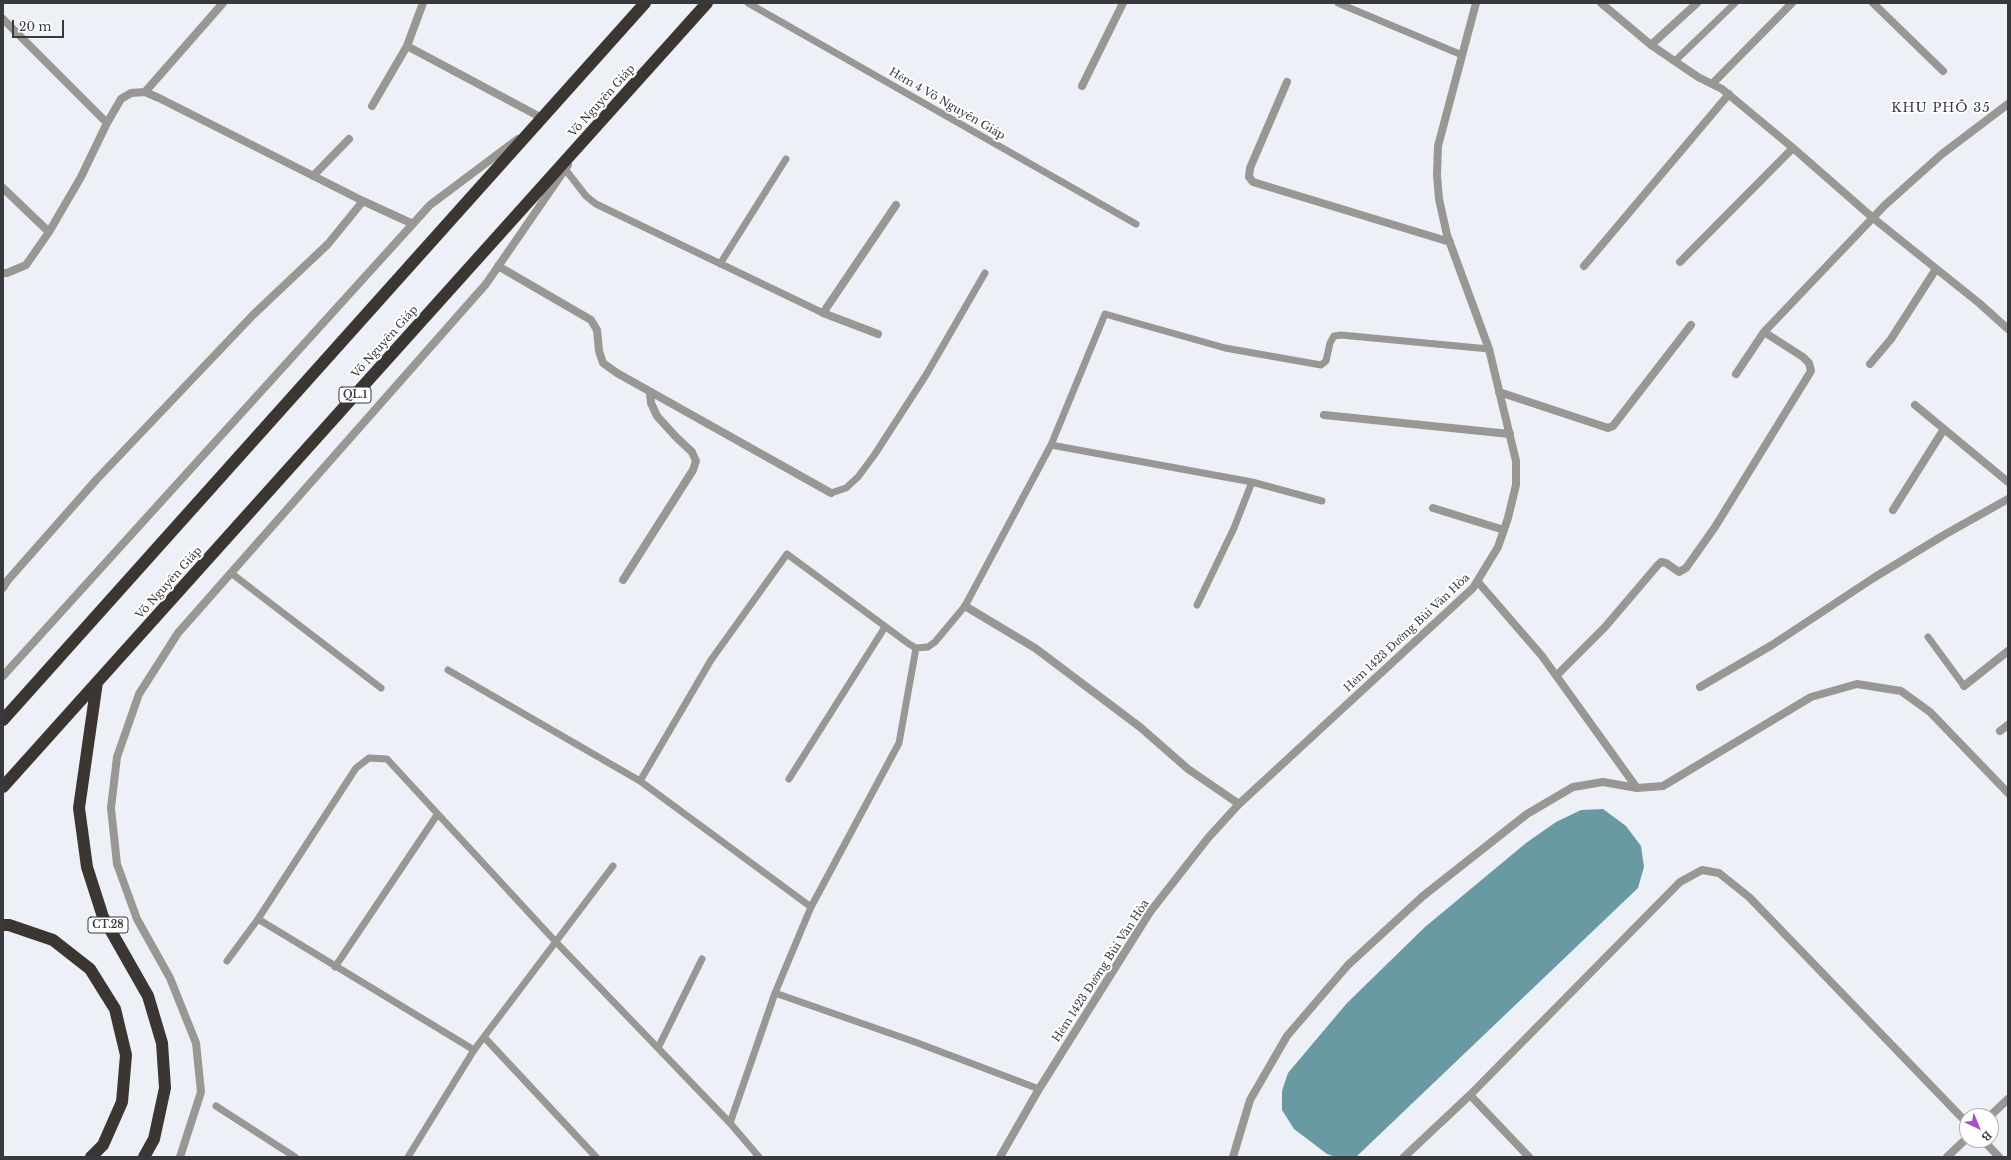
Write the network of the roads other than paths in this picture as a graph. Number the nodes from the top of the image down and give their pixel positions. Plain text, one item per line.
1 (223, 3) edge
2 (423, 3) edge
3 (645, 3) edge
4 (707, 3) edge
5 (748, 3) edge
6 (1122, 3) edge
7 (1338, 3) edge
8 (1476, 3) edge
9 (1601, 3) edge
10 (1697, 3) edge
11 (1735, 3) edge
12 (1792, 3) edge
13 (1873, 3) edge
14 (3, 19) edge
15 (1651, 45) junction
16 (407, 46) junction
17 (1462, 55) junction
18 (1676, 61) junction
19 (1943, 71) dead end
20 (1287, 82) dead end
21 (1713, 83) junction
22 (1082, 86) dead end
23 (145, 92) junction
24 (1729, 94) junction
25 (2008, 104) edge
26 (372, 106) dead end
27 (107, 123) junction
28 (538, 123) junction
29 (590, 133) junction
30 (349, 139) dead end
31 (1793, 148) junction
32 (786, 159) dead end
33 (565, 169) junction
34 (313, 176) junction
35 (3, 188) edge
36 (363, 201) junction
37 (896, 205) dead end
38 (1873, 218) junction
39 (413, 224) junction
40 (1136, 224) dead end
41 (49, 232) junction
42 (1450, 242) junction
43 (1680, 262) dead end
44 (720, 264) junction
45 (498, 266) junction
46 (1584, 266) dead end
47 (1936, 269) junction
48 (3, 273) edge
49 (985, 273) dead end
50 (823, 313) junction
51 (1691, 325) dead end
52 (2008, 329) edge
53 (1764, 332) junction
54 (878, 334) dead end
55 (1489, 349) junction
56 (1870, 364) dead end
57 (1736, 374) dead end
58 (1499, 392) junction
59 (650, 393) junction
60 (1915, 405) dead end
61 (1324, 415) dead end
62 (1944, 429) junction
63 (1510, 434) junction
64 (1051, 446) junction
65 (1252, 482) junction
66 (2008, 482) edge
67 (831, 493) joint
68 (2008, 499) edge
69 (1322, 501) dead end
70 (1433, 508) dead end
71 (1894, 510) dead end
72 (1504, 530) junction
73 (231, 573) junction
74 (6, 578) edge
75 (623, 580) dead end
76 (1478, 582) junction
77 (3, 588) edge
78 (1197, 605) dead end
79 (965, 606) junction
80 (885, 627) junction
81 (1928, 637) dead end
82 (916, 648) junction
83 (2008, 651) edge
84 (448, 670) dead end
85 (1557, 675) junction
86 (3, 676) edge
87 (97, 682) junction
88 (1964, 686) joint
89 (1700, 687) dead end
90 (381, 688) dead end
91 (3, 720) edge
92 (2008, 725) edge
93 (2000, 731) dead end
94 (789, 779) dead end
95 (640, 781) junction
96 (3, 787) edge
97 (1637, 788) junction
98 (2008, 793) edge
99 (1239, 804) junction
100 (437, 815) junction
101 (613, 866) dead end
102 (811, 907) junction
103 (258, 919) junction
104 (3, 924) edge
105 (555, 940) junction
106 (702, 959) dead end
107 (226, 961) dead end
108 (335, 967) junction
109 (775, 993) junction
110 (484, 1037) junction
111 (658, 1048) junction
112 (474, 1050) junction
113 (1039, 1089) junction
114 (1470, 1095) junction
115 (2008, 1099) edge
116 (216, 1106) dead end
117 (1998, 1108) edge
118 (1959, 1115) edge
119 (730, 1123) junction
120 (1959, 1146) edge
121 (1991, 1148) edge
122 (91, 1157) edge
123 (144, 1157) edge
124 (180, 1157) edge
125 (295, 1157) edge
126 (408, 1157) edge
127 (596, 1157) edge
128 (759, 1157) edge
129 (1000, 1157) edge
130 (1233, 1157) edge
131 (1404, 1157) edge
132 (1529, 1157) edge
133 (1947, 1157) edge
134 (1999, 1157) edge

1 - 23 street
2 - 16 street
3 - 28 highway
4 - 29 highway, Võ Nguyên Giáp / QL.1
5 - 40 lane, Hẻm 4 Võ Nguyên Giáp
6 - 22 street
7 - 17 lane
8 - 17 street, Hẻm 1423 Đường Bùi Văn Hòa
9 - 15 street
10 - 15 street
11 - 18 lane
12 - 21 street
13 - 19 street
14 - 27 street
15 - 18 street
16 - 26 street
16 - 28 street
17 - 42 street, Hẻm 1423 Đường Bùi Văn Hòa
18 - 21 street
20 - 42 street
21 - 24 street
23 - 27 street
23 - 34 street
24 - 31 street
24 - 46 street
25 - 38 street
27 - 41 street
28 - 39 street
28 - 91 highway
29 - 33 street
29 - 87 highway, Võ Nguyên Giáp / QL.1
30 - 34 street
31 - 38 street
31 - 43 street
32 - 44 lane
33 - 44 lane
33 - 45 street
34 - 36 street
35 - 41 street
36 - 39 street
36 - 74 street
37 - 50 street
38 - 47 street
38 - 53 street
39 - 86 street
41 - 48 street
42 - 55 street, Hẻm 1423 Đường Bùi Văn Hòa
44 - 50 lane
45 - 59 street
45 - 73 street
47 - 52 street
47 - 56 street
49 - 67 lane
50 - 54 street
51 - 58 street
53 - 57 street
53 - 85 street
55 - 58 street, Hẻm 1423 Đường Bùi Văn Hòa
55 - 64 lane
58 - 63 street, Hẻm 1423 Đường Bùi Văn Hòa
59 - 67 street
59 - 75 street
60 - 62 street
61 - 63 street
62 - 66 street
62 - 71 street
63 - 72 street, Hẻm 1423 Đường Bùi Văn Hòa
64 - 65 lane
64 - 79 lane
65 - 69 lane
65 - 78 lane
68 - 89 street
70 - 72 street
72 - 76 street, Hẻm 1423 Đường Bùi Văn Hòa
73 - 90 lane
73 - 124 street
74 - 77 street
76 - 85 street
76 - 99 street, Hẻm 1423 Đường Bùi Văn Hòa
79 - 82 lane
79 - 99 street
80 - 82 lane
80 - 94 lane
80 - 95 lane
81 - 88 lane
82 - 102 lane
83 - 88 street
84 - 95 lane
85 - 97 street
87 - 96 highway, Võ Nguyên Giáp / QL.1
87 - 123 highway, CT.28
92 - 93 street
95 - 102 lane
97 - 98 street
97 - 130 street
99 - 113 street, Hẻm 1423 Đường Bùi Văn Hòa
100 - 103 lane
100 - 105 lane
100 - 108 lane
101 - 105 lane
102 - 109 lane
103 - 107 lane
103 - 108 lane
104 - 122 highway
105 - 110 lane
105 - 111 lane
106 - 111 lane
108 - 112 lane
109 - 113 lane
109 - 119 lane
110 - 112 lane
110 - 127 lane
111 - 119 lane
112 - 126 lane
113 - 129 street, Hẻm 1423 Đường Bùi Văn Hòa
114 - 118 street
114 - 131 street
114 - 132 street
115 - 117 street
116 - 125 lane
119 - 128 lane
120 - 133 street
121 - 134 street

